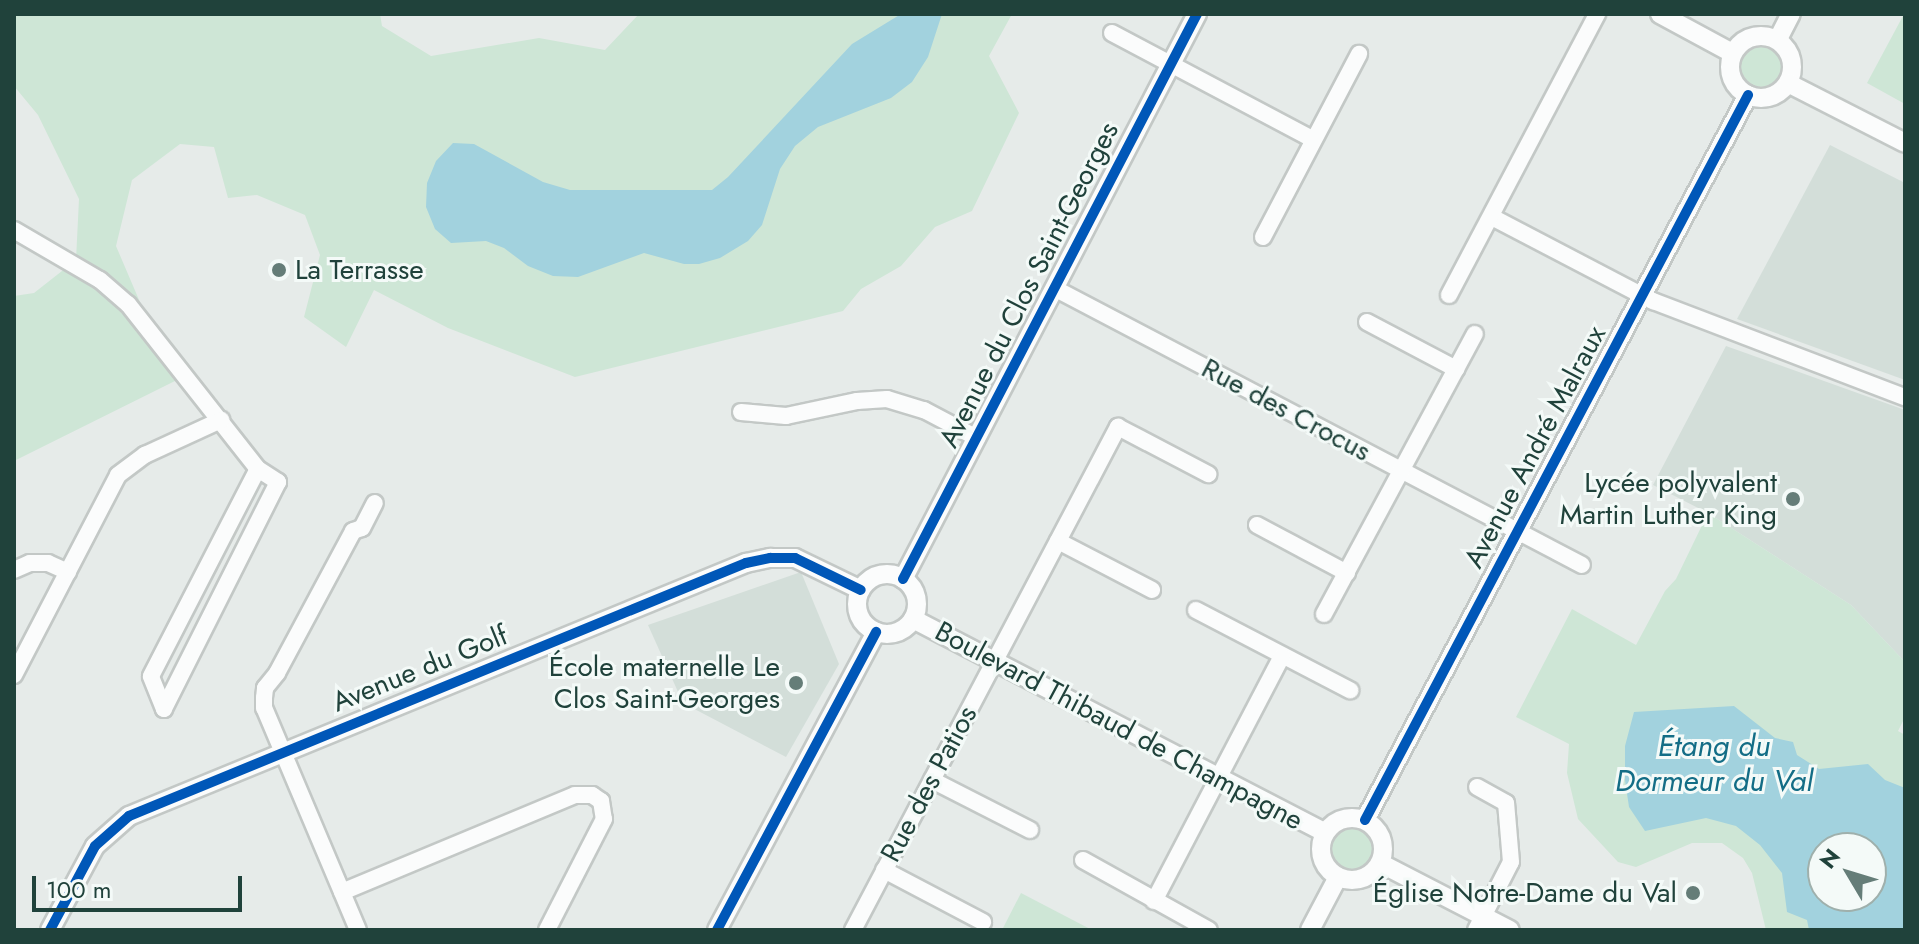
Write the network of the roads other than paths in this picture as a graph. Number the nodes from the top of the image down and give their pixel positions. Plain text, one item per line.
1 (1197, 14) edge
2 (1597, 14) edge
3 (1660, 14) edge
4 (1791, 14) edge
5 (1112, 33) dead end
6 (1778, 39) junction
7 (1732, 53) junction
8 (1359, 54) dead end
9 (1171, 63) junction
10 (1788, 83) junction
11 (1748, 95) junction
12 (1312, 139) junction
13 (1905, 143) edge
14 (1492, 217) junction
15 (14, 230) edge
16 (1263, 237) dead end
17 (1054, 288) junction
18 (1449, 295) dead end
19 (1641, 296) junction
20 (1367, 322) dead end
21 (1475, 334) dead end
22 (1456, 369) junction
23 (1905, 397) edge
24 (741, 412) dead end
25 (221, 420) junction
26 (977, 438) junction
27 (258, 469) junction
28 (1403, 471) junction
29 (1208, 474) dead end
30 (375, 503) dead end
31 (1257, 525) dead end
32 (1518, 532) junction
33 (1058, 541) junction
34 (1582, 565) dead end
35 (14, 570) edge
36 (68, 572) junction
37 (1347, 573) junction
38 (903, 579) junction
39 (861, 590) junction
40 (1152, 590) dead end
41 (1196, 610) dead end
42 (1324, 614) dead end
43 (913, 619) junction
44 (876, 632) junction
45 (1282, 656) junction
46 (995, 661) junction
47 (17, 664) edge
48 (1350, 690) dead end
49 (284, 751) junction
50 (1219, 777) junction
51 (932, 780) junction
52 (1477, 787) dead end
53 (1365, 820) junction
54 (1030, 830) dead end
55 (1325, 833) junction
56 (1083, 860) dead end
57 (1380, 863) junction
58 (884, 870) junction
59 (1338, 877) junction
60 (342, 892) junction
61 (1154, 901) junction
62 (983, 922) dead end
63 (1480, 923) edge
64 (50, 930) edge
65 (358, 930) edge
66 (547, 930) edge
67 (717, 930) edge
68 (853, 930) edge
69 (1209, 930) edge
70 (1310, 930) edge
71 (1510, 930) edge

1 - 9 street, Avenue du Clos Saint-Georges
2 - 14 street
3 - 7 street
4 - 6 street
5 - 9 street
6 - 7 street
6 - 10 street
7 - 11 street
8 - 12 street
9 - 12 street
9 - 17 street, Avenue du Clos Saint-Georges
10 - 11 street
10 - 13 street
11 - 19 street, Avenue André Malraux
12 - 16 street
14 - 18 street
14 - 19 street
15 - 25 street
17 - 26 street, Avenue du Clos Saint-Georges
17 - 28 street, Rue des Crocus
19 - 23 street
19 - 32 street, Avenue André Malraux
20 - 22 street
21 - 22 street
22 - 28 street
24 - 26 street
25 - 27 street
25 - 36 street
26 - 38 street, Avenue du Clos Saint-Georges
27 - 27 street
28 - 32 street, Rue des Crocus
28 - 37 street
29 - 33 street, Rue des Patios
30 - 49 street
31 - 37 street
32 - 34 street, Rue des Crocus
32 - 53 street, Avenue André Malraux
33 - 40 street
33 - 46 street, Rue des Patios
35 - 36 street
36 - 47 street
37 - 42 street
38 - 39 street
38 - 43 street
39 - 44 street
39 - 49 street, Avenue du Golf
41 - 45 street
43 - 44 street
43 - 46 street, Boulevard Thibaud de Champagne
44 - 67 street
45 - 48 street
45 - 50 street
46 - 50 street, Boulevard Thibaud de Champagne
46 - 51 street, Rue des Patios
49 - 60 street
49 - 64 street, Avenue du Golf
50 - 55 street, Boulevard Thibaud de Champagne
50 - 61 street
51 - 54 street
51 - 58 street, Rue des Patios
52 - 63 street
53 - 55 street
53 - 57 street
55 - 59 street
56 - 61 street
57 - 59 street
57 - 63 street
58 - 62 street
58 - 68 street, Rue des Patios
59 - 70 street
60 - 65 street
60 - 66 street
61 - 69 street
63 - 71 street

